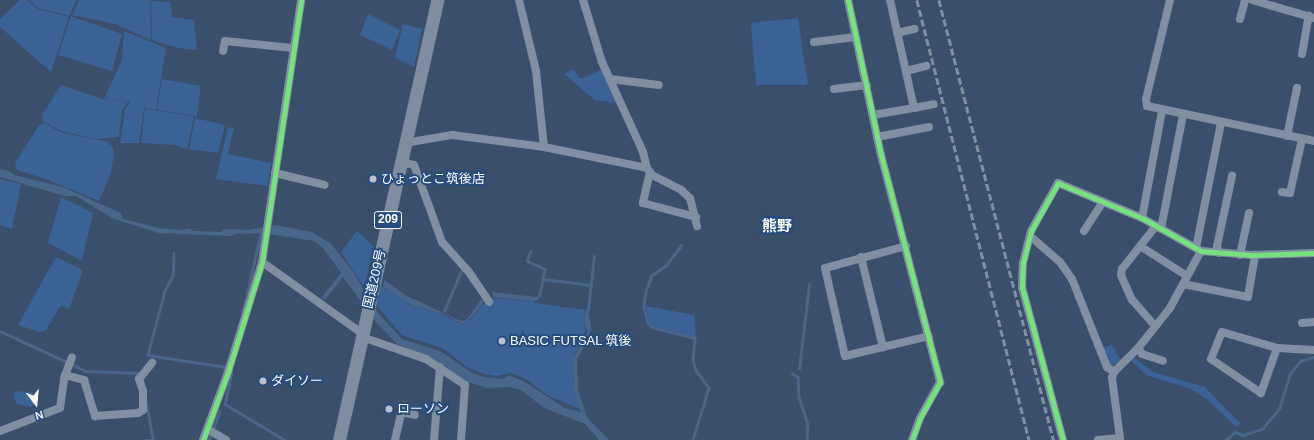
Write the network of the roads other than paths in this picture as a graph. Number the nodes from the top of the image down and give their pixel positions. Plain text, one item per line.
1 (301, 0) edge
2 (435, 0) edge
3 (519, 0) edge
4 (583, 0) edge
5 (848, 0) edge
6 (890, 0) edge
7 (1170, 0) edge
8 (1245, 0) edge
9 (1252, 0) edge
10 (1311, 17) edge
11 (1240, 19) dead end
12 (915, 29) dead end
13 (897, 33) junction
14 (856, 37) junction
15 (814, 42) dead end
16 (293, 48) junction
17 (223, 51) dead end
18 (1302, 54) dead end
19 (926, 66) dead end
20 (906, 71) junction
21 (610, 79) junction
22 (659, 85) dead end
23 (867, 85) junction
24 (1297, 88) dead end
25 (834, 89) dead end
26 (934, 104) dead end
27 (914, 108) junction
28 (1162, 111) junction
29 (1183, 114) junction
30 (873, 115) junction
31 (1221, 122) junction
32 (929, 127) dead end
33 (1287, 136) junction
34 (877, 137) junction
35 (1302, 139) junction
36 (1314, 141) edge
37 (405, 144) junction
38 (544, 147) junction
39 (401, 162) junction
40 (648, 170) junction
41 (275, 173) junction
42 (1232, 176) dead end
43 (325, 185) dead end
44 (1282, 192) dead end
45 (1103, 202) junction
46 (1249, 213) dead end
47 (696, 217) junction
48 (1142, 218) junction
49 (697, 226) dead end
50 (1158, 228) junction
51 (1084, 231) dead end
52 (1030, 236) junction
53 (906, 246) junction
54 (1140, 246) junction
55 (1199, 250) junction
56 (1219, 253) junction
57 (1314, 253) edge
58 (1240, 255) junction
59 (1255, 255) junction
60 (861, 257) junction
61 (262, 262) junction
62 (1185, 280) junction
63 (489, 302) dead end
64 (1314, 322) edge
65 (1302, 323) dead end
66 (1155, 326) junction
67 (362, 335) junction
68 (929, 336) junction
69 (883, 347) junction
70 (1138, 348) junction
71 (1277, 348) junction
72 (1314, 350) edge
73 (72, 357) dead end
74 (1163, 361) dead end
75 (152, 363) dead end
76 (440, 367) junction
77 (1114, 372) junction
78 (64, 375) junction
79 (415, 415) dead end
80 (207, 429) junction
81 (0, 431) edge
82 (203, 440) edge
83 (226, 440) edge
84 (339, 440) edge
85 (395, 440) edge
86 (434, 440) edge
87 (461, 440) edge
88 (912, 440) edge
89 (1063, 440) edge
90 (1098, 440) edge

1 - 16 street
2 - 37 highway, 国道209号 / 209
3 - 38 street
4 - 21 street
5 - 14 street
6 - 13 street
7 - 28 street
8 - 11 street
9 - 10 street
10 - 18 street
12 - 13 street
13 - 20 street
14 - 15 street
14 - 23 street
16 - 17 street
16 - 41 street
19 - 20 street
20 - 27 street
21 - 22 street
21 - 40 street
23 - 25 street
23 - 30 street
24 - 33 street
26 - 27 street
27 - 30 street
28 - 29 street
28 - 48 street
29 - 31 street
29 - 50 street
30 - 34 street
31 - 33 street
31 - 55 street
32 - 34 street
33 - 35 street
34 - 53 street
35 - 36 street
35 - 44 street
37 - 38 street
37 - 39 highway, 国道209号 / 209
38 - 40 street
39 - 63 street
39 - 67 highway, 国道209号 / 209
40 - 47 street
40 - 47 street
41 - 43 street
41 - 61 street
42 - 56 street
45 - 48 street
45 - 51 street
45 - 52 street
46 - 58 street
47 - 49 street
48 - 50 street
50 - 54 street
50 - 55 street
52 - 77 street
52 - 89 street
53 - 60 street
53 - 68 street
54 - 62 street
54 - 66 street
55 - 56 street
55 - 62 street
56 - 58 street
57 - 59 street
58 - 59 street
59 - 62 street
60 - 69 street
60 - 69 street
61 - 67 street
61 - 80 street
62 - 66 street
64 - 65 street
66 - 70 street
67 - 76 street
67 - 84 highway, 国道209号 / 209
68 - 69 street
68 - 88 street
70 - 74 street
70 - 77 street
71 - 71 street
71 - 72 street
73 - 78 street
75 - 78 street
76 - 86 street
76 - 87 street
77 - 90 street
78 - 81 street
79 - 85 street
80 - 82 street
80 - 83 street

